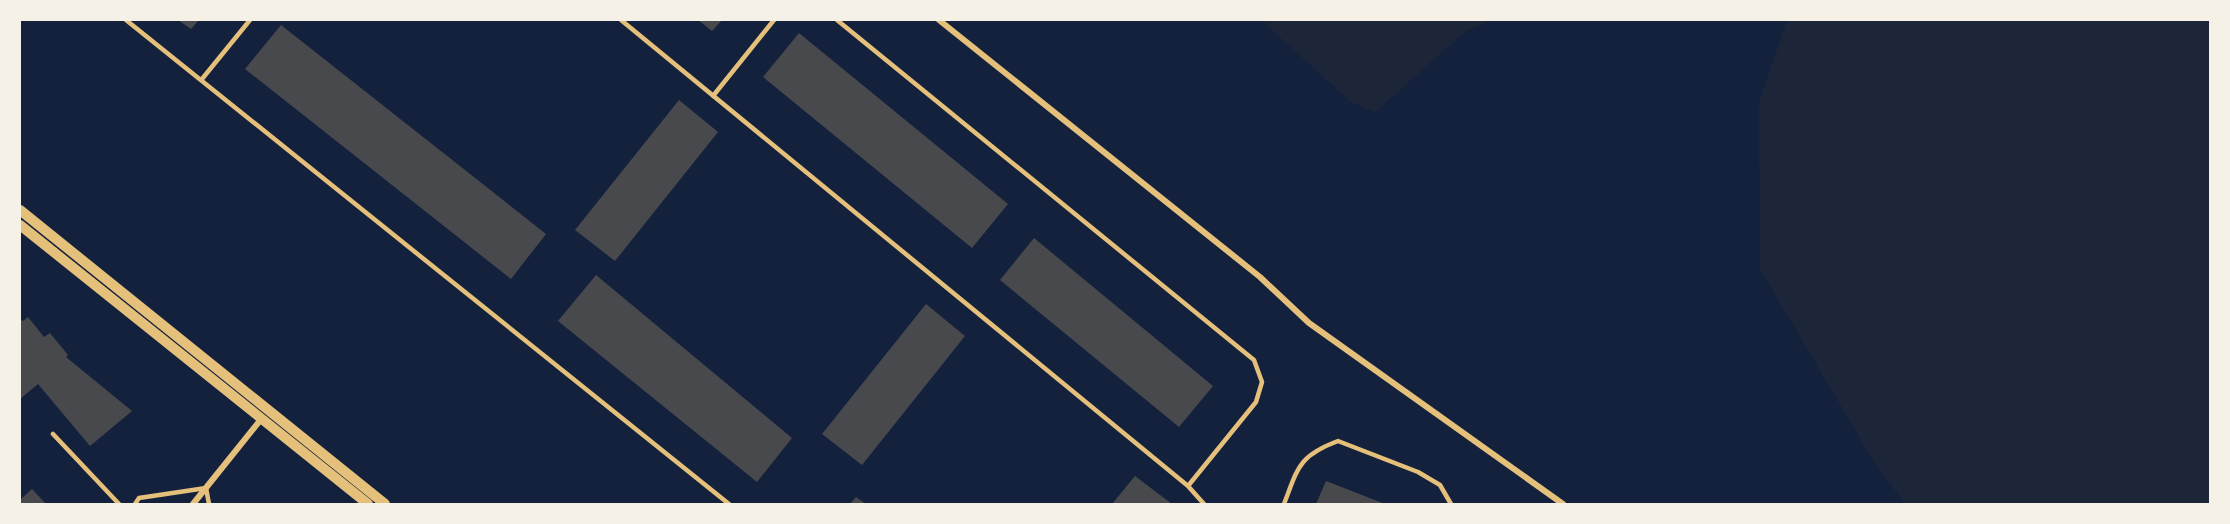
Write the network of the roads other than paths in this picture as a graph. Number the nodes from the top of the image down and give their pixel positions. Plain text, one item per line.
1 (126, 20) edge
2 (250, 20) edge
3 (621, 20) edge
4 (774, 20) edge
5 (837, 20) edge
6 (939, 20) edge
7 (202, 79) junction
8 (713, 96) junction
9 (20, 210) edge
10 (20, 225) edge
11 (265, 415) junction
12 (53, 434) dead end
13 (1188, 486) junction
14 (206, 488) junction
15 (119, 504) edge
16 (135, 504) edge
17 (193, 504) edge
18 (209, 504) edge
19 (368, 504) edge
20 (385, 504) edge
21 (729, 504) edge
22 (1204, 504) edge
23 (1284, 504) edge
24 (1451, 504) edge
25 (1563, 504) edge

1 - 7 lane
2 - 7 lane
3 - 8 lane
4 - 8 lane
5 - 13 lane
6 - 25 street
7 - 21 lane
8 - 13 lane
9 - 11 street
10 - 11 street
11 - 14 street
11 - 19 street
11 - 20 street
12 - 15 lane
13 - 22 lane
14 - 16 lane
14 - 17 street
14 - 18 lane
23 - 24 lane

